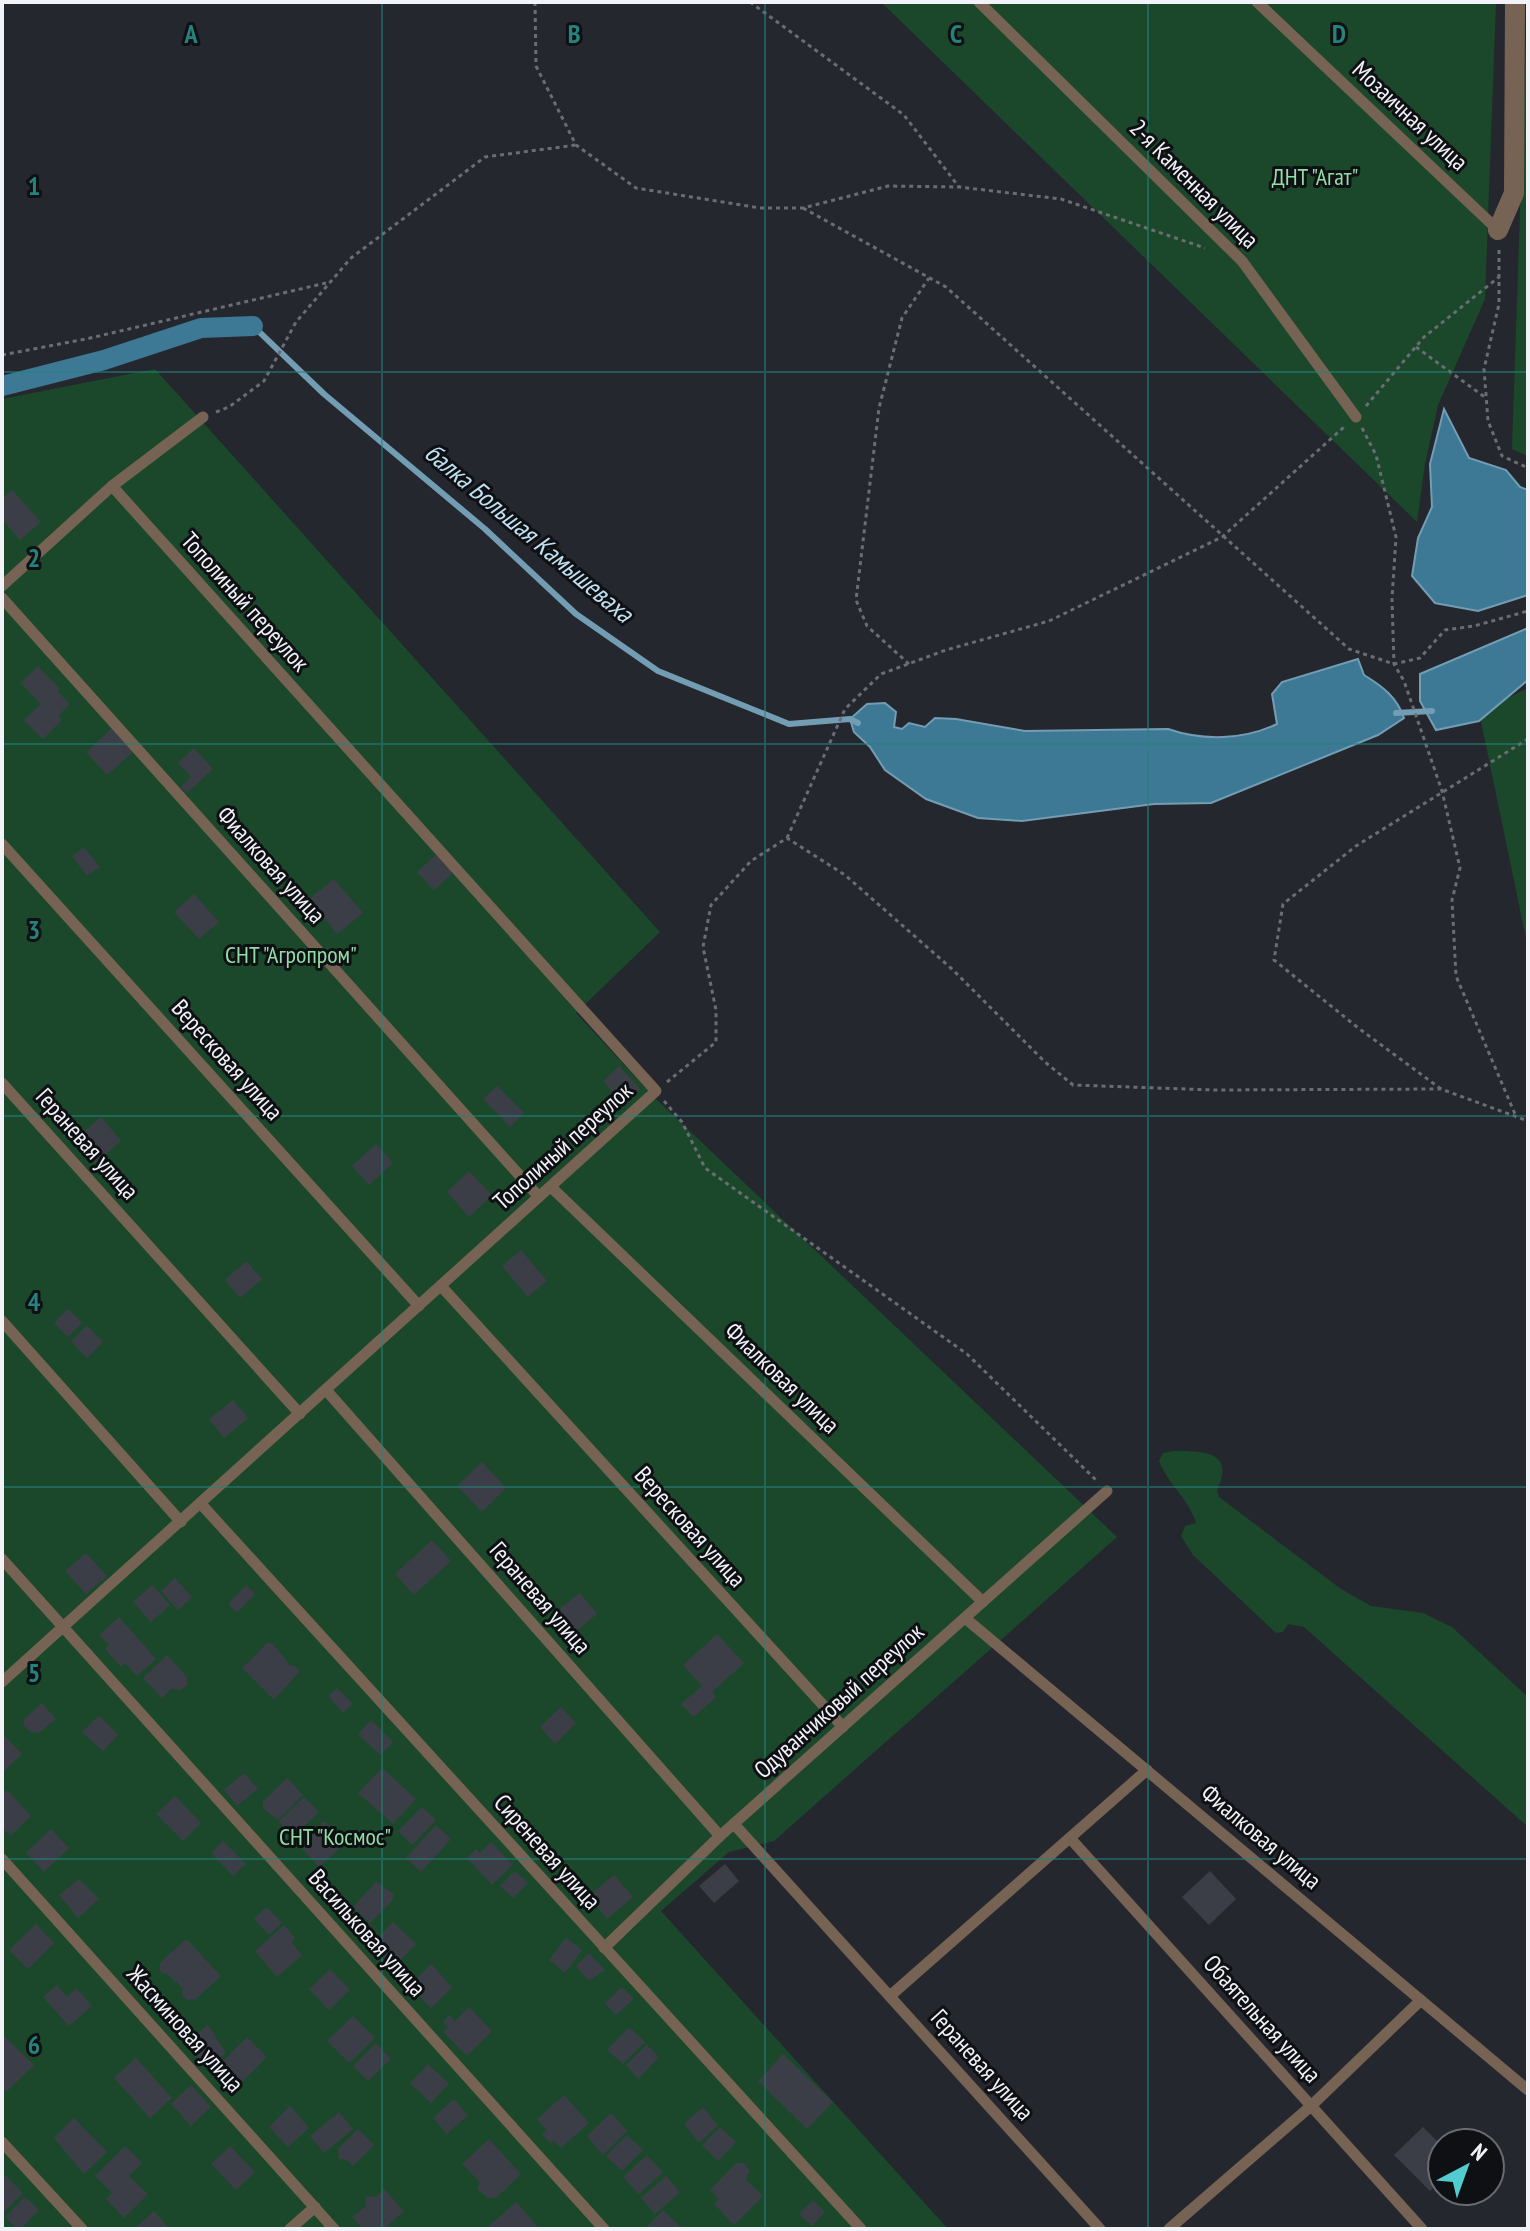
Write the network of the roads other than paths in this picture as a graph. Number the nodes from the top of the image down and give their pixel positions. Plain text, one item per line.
1 (979, 2) edge
2 (1257, 2) edge
3 (1515, 2) edge
4 (1498, 230) joint
5 (203, 417) road end
6 (1356, 417) road end
7 (112, 486) junction
8 (2, 586) edge
9 (2, 598) edge
10 (2, 844) edge
11 (2, 1083) edge
12 (551, 1187) junction
13 (539, 1197) junction
14 (441, 1286) junction
15 (419, 1306) junction
16 (2, 1321) edge
17 (326, 1390) junction
18 (300, 1414) junction
19 (1107, 1491) road end
20 (201, 1504) junction
21 (181, 1522) junction
22 (2, 1559) edge
23 (983, 1602) junction
24 (965, 1618) junction
25 (64, 1628) junction
26 (2, 1682) edge
27 (843, 1727) junction
28 (1147, 1770) junction
29 (734, 1824) junction
30 (720, 1836) junction
31 (1070, 1838) junction
32 (2, 1859) edge
33 (604, 1948) junction
34 (890, 1996) junction
35 (1421, 2000) junction
36 (1528, 2090) edge
37 (1311, 2106) junction
38 (2, 2142) edge
39 (315, 2207) junction
40 (82, 2229) edge
41 (290, 2229) edge
42 (334, 2229) edge
43 (604, 2229) edge
44 (861, 2229) edge
45 (1100, 2229) edge
46 (1169, 2229) edge
47 (1422, 2229) edge

1 - 6 lane, 2-я Каменная улица
2 - 4 lane, Мозаичная улица
3 - 4 street
5 - 7 lane
7 - 8 lane
7 - 12 lane, Тополиный переулок
9 - 13 lane, Фиалковая улица
10 - 15 lane, Вересковая улица
11 - 18 lane, Гераневая улица
12 - 13 lane, Тополиный переулок
12 - 23 lane, Фиалковая улица
13 - 14 lane, Тополиный переулок
14 - 15 lane, Тополиный переулок
14 - 27 lane, Вересковая улица
15 - 17 lane, Тополиный переулок
16 - 21 lane
17 - 18 lane, Тополиный переулок
17 - 30 lane, Гераневая улица
18 - 20 lane, Тополиный переулок
19 - 23 lane, Одуванчиковый переулок
20 - 21 lane, Тополиный переулок
20 - 33 lane, Сиреневая улица
21 - 25 lane, Тополиный переулок
22 - 25 lane, Васильковая улица
23 - 24 lane, Одуванчиковый переулок
24 - 27 lane, Одуванчиковый переулок
24 - 28 lane, Фиалковая улица
25 - 26 lane, Тополиный переулок
25 - 43 lane, Васильковая улица
27 - 29 lane, Одуванчиковый переулок
28 - 31 lane
28 - 35 lane, Фиалковая улица
29 - 30 lane, Одуванчиковый переулок
29 - 34 lane, Гераневая улица
30 - 33 lane, Одуванчиковый переулок
31 - 34 lane
31 - 37 lane, Обаятельная улица
32 - 39 lane, Жасминовая улица
33 - 44 lane, Сиреневая улица
34 - 45 lane, Гераневая улица
35 - 36 lane, Фиалковая улица
35 - 37 lane
37 - 46 lane
37 - 47 lane, Обаятельная улица
38 - 40 lane
39 - 41 lane
39 - 42 lane, Жасминовая улица

